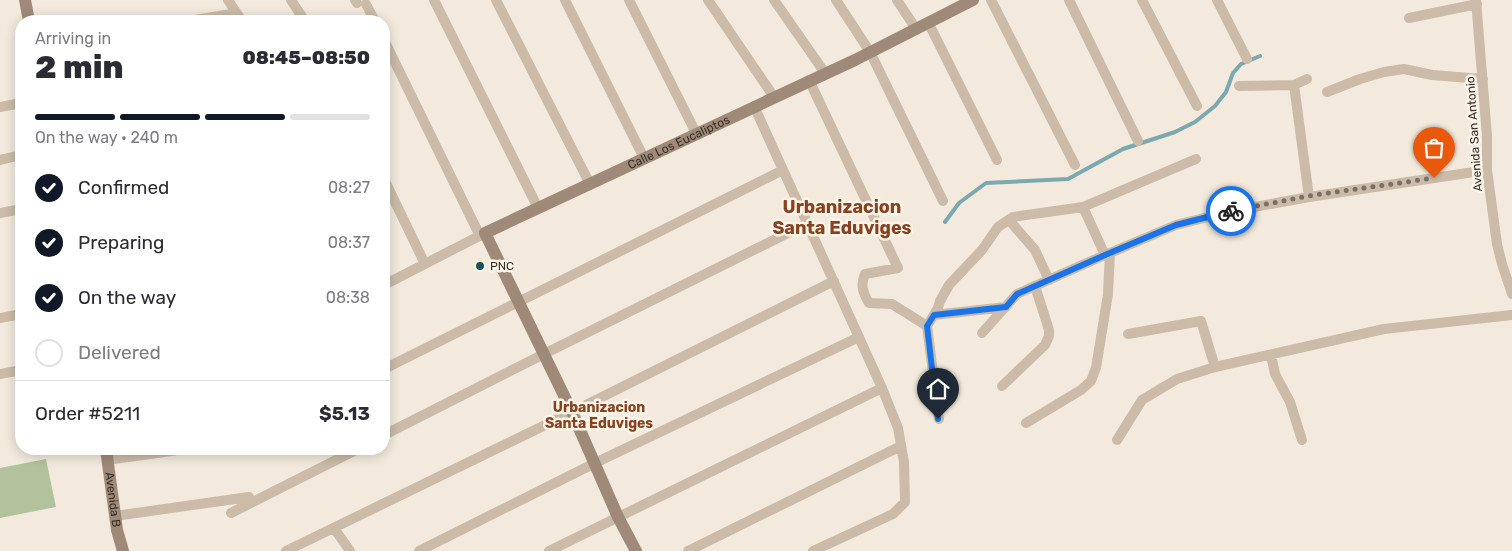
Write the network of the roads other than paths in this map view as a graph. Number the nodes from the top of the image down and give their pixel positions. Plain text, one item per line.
1 (26, 0) edge
2 (228, 0) edge
3 (291, 0) edge
4 (434, 0) edge
5 (496, 0) edge
6 (565, 0) edge
7 (629, 0) edge
8 (708, 0) edge
9 (774, 0) edge
10 (836, 0) edge
11 (897, 0) edge
12 (991, 0) edge
13 (1069, 0) edge
14 (1142, 0) edge
15 (1217, 0) edge
16 (360, 2) edge
17 (966, 2) edge
18 (1477, 2) edge
19 (28, 15) edge
20 (239, 15) edge
21 (301, 15) edge
22 (370, 15) edge
23 (1409, 18) dead end
24 (928, 22) junction
25 (916, 29) junction
26 (390, 52) edge
27 (870, 52) junction
28 (1247, 59) dead end
29 (825, 74) junction
30 (1307, 79) dead end
31 (809, 80) junction
32 (1483, 80) junction
33 (1294, 84) junction
34 (1239, 86) dead end
35 (1326, 92) dead end
36 (774, 97) junction
37 (15, 104) edge
38 (754, 106) junction
39 (1197, 106) dead end
40 (0, 107) edge
41 (696, 133) junction
42 (1138, 141) dead end
43 (15, 156) edge
44 (644, 158) junction
45 (1196, 159) dead end
46 (0, 160) edge
47 (998, 160) dead end
48 (1075, 165) dead end
49 (783, 170) junction
50 (1487, 170) junction
51 (590, 184) junction
52 (390, 191) edge
53 (1308, 196) junction
54 (943, 201) dead end
55 (1083, 207) junction
56 (538, 208) junction
57 (15, 209) edge
58 (0, 213) edge
59 (1009, 220) junction
60 (808, 224) junction
61 (482, 235) junction
62 (1108, 254) junction
63 (426, 264) junction
64 (1048, 280) junction
65 (834, 281) junction
66 (390, 282) edge
67 (1035, 286) junction
68 (1512, 294) edge
69 (518, 302) junction
70 (1006, 307) junction
71 (15, 315) edge
72 (934, 315) junction
73 (1512, 315) edge
74 (0, 318) edge
75 (927, 326) junction
76 (982, 333) dead end
77 (1128, 334) dead end
78 (859, 338) junction
79 (544, 354) junction
80 (1271, 354) junction
81 (390, 366) edge
82 (1214, 367) junction
83 (15, 371) edge
84 (0, 374) edge
85 (1002, 386) dead end
86 (882, 388) junction
87 (572, 412) junction
88 (938, 419) dead end
89 (1026, 423) dead end
90 (390, 432) edge
91 (1117, 440) dead end
92 (1302, 440) dead end
93 (901, 446) junction
94 (107, 455) edge
95 (346, 455) edge
96 (595, 463) junction
97 (249, 497) dead end
98 (231, 513) dead end
99 (115, 516) junction
100 (618, 517) junction
101 (334, 528) junction
102 (123, 551) edge
103 (286, 551) edge
104 (350, 551) edge
105 (419, 551) edge
106 (549, 551) edge
107 (636, 551) edge
108 (688, 551) edge
109 (813, 551) edge

1 - 19 street
2 - 20 street
3 - 21 street
4 - 56 street
5 - 51 street
6 - 44 street
7 - 41 street
8 - 36 street
9 - 29 street
10 - 27 street
11 - 25 street
12 - 48 street
13 - 42 street
14 - 39 street
15 - 28 street
16 - 22 street
17 - 24 street, Calle Los Eucaliptos
18 - 23 street
18 - 32 street, Avenida San Antonio
24 - 25 street, Calle Los Eucaliptos
24 - 47 street
25 - 27 street, Calle Los Eucaliptos
26 - 61 street
27 - 29 street, Calle Los Eucaliptos
27 - 54 street
29 - 31 street, Calle Los Eucaliptos
30 - 33 street
31 - 36 street, Calle Los Eucaliptos
31 - 75 street
32 - 35 street
32 - 50 street, Avenida San Antonio
33 - 34 street
33 - 53 street
36 - 38 street, Calle Los Eucaliptos
37 - 40 street
38 - 41 street, Calle Los Eucaliptos
38 - 49 street
41 - 44 street, Calle Los Eucaliptos
43 - 46 street
44 - 51 street, Calle Los Eucaliptos
45 - 55 street
49 - 60 street
49 - 69 street
50 - 53 street
50 - 68 street, Avenida San Antonio
51 - 56 street, Calle Los Eucaliptos
52 - 63 street
53 - 62 street
55 - 59 street
55 - 62 street
56 - 61 street, Calle Los Eucaliptos
57 - 58 street
59 - 64 street
59 - 72 street
60 - 65 street
60 - 79 street
61 - 63 street, Calle Los Eucaliptos
61 - 69 street
62 - 64 street
62 - 89 street
63 - 66 street, Calle Los Eucaliptos
64 - 67 street
65 - 78 street
65 - 87 street
67 - 70 street
67 - 85 street
69 - 79 street
69 - 81 street
70 - 72 street
70 - 76 street
71 - 74 street
72 - 75 street
73 - 80 street
75 - 88 street
77 - 82 street
78 - 86 street
78 - 96 street
79 - 87 street
79 - 90 street
80 - 82 street
80 - 92 street
82 - 91 street
83 - 84 street
86 - 93 street
86 - 100 street
87 - 96 street
87 - 101 street
93 - 108 street
93 - 109 street
94 - 99 street, Avenida B
95 - 98 street
96 - 100 street
96 - 105 street
97 - 99 street
99 - 102 street, Avenida B
100 - 106 street
100 - 107 street
101 - 103 street
101 - 104 street

